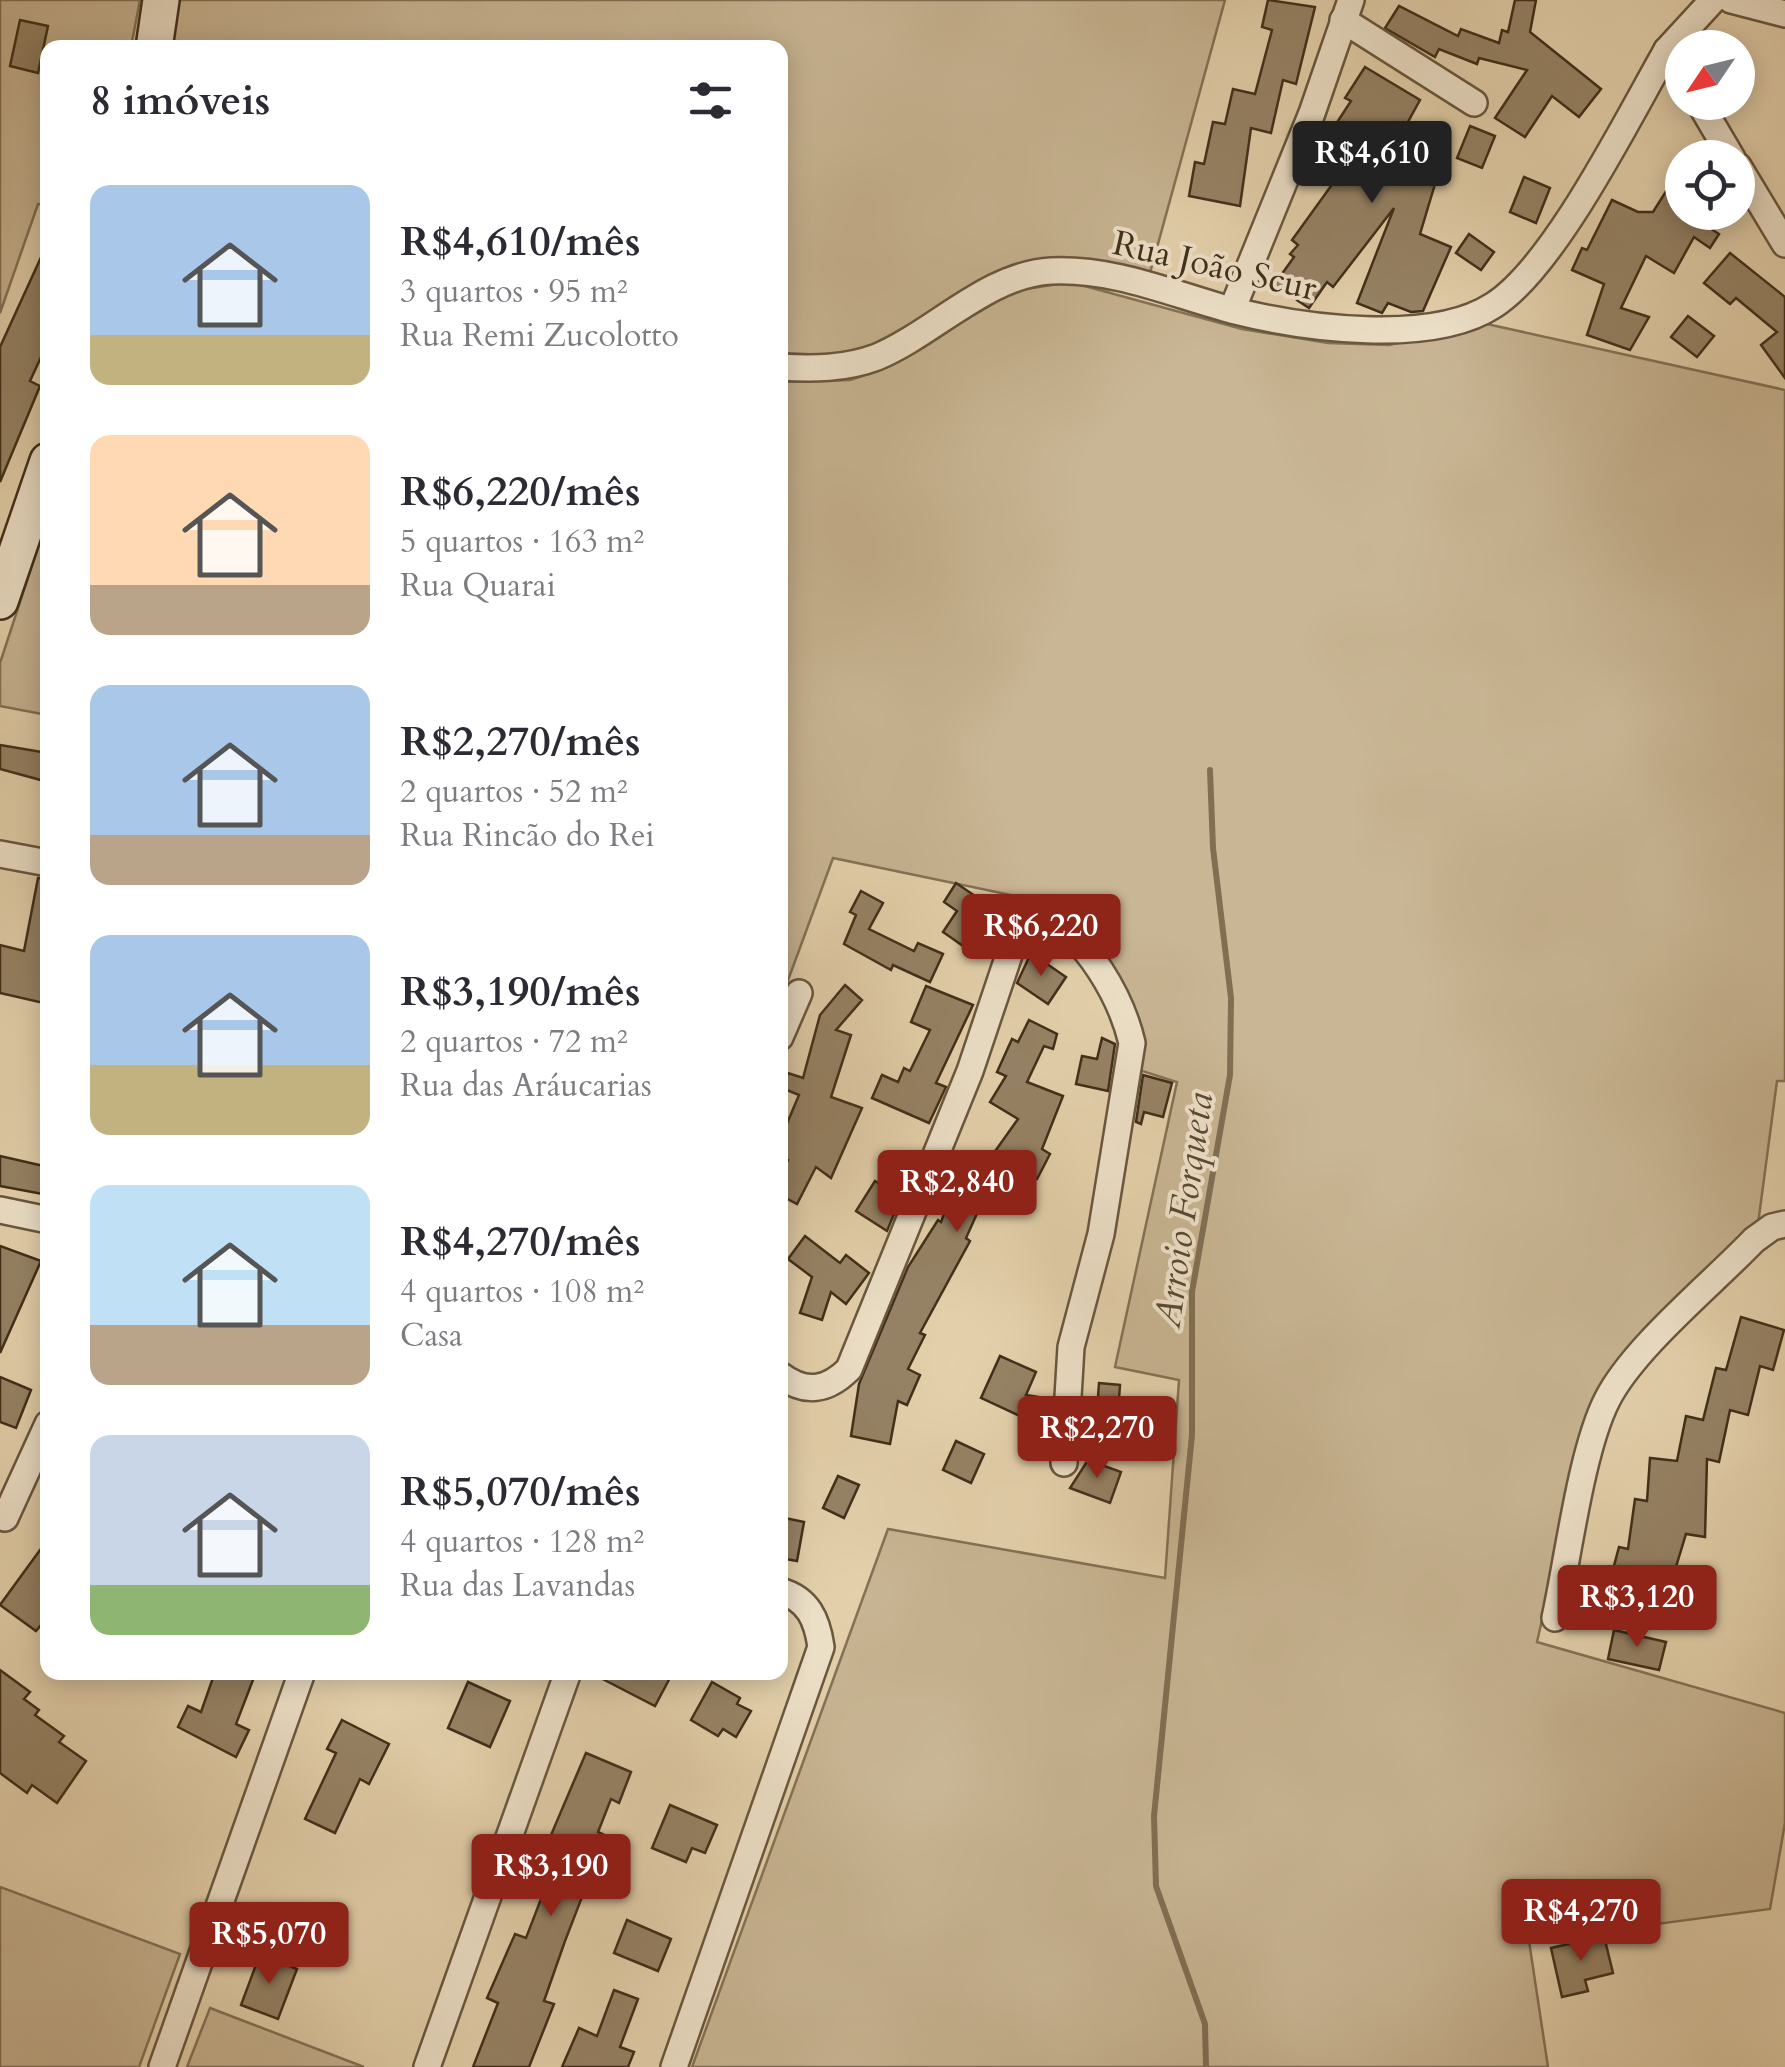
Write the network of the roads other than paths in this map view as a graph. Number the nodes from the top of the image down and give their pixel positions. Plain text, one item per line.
1 (1714, 0) edge
2 (1732, 0) edge
3 (1347, 10) edge
4 (1785, 14) edge
5 (1686, 30) edge
6 (1665, 54) edge
7 (1474, 103) dead end
8 (1755, 194) edge
9 (1785, 244) edge
10 (1232, 310) junction
11 (788, 367) edge
12 (40, 484) edge
13 (0, 601) edge
14 (0, 854) edge
15 (40, 862) edge
16 (799, 993) dead end
17 (788, 1018) edge
18 (0, 1210) edge
19 (40, 1218) edge
20 (1785, 1224) edge
21 (788, 1381) edge
22 (40, 1441) edge
23 (1064, 1463) dead end
24 (2, 1521) edge
25 (788, 1594) edge
26 (1554, 1618) dead end
27 (299, 1680) edge
28 (565, 1680) edge
29 (162, 2067) edge
30 (427, 2067) edge
31 (674, 2067) edge

1 - 5 street, Rua João Scur
2 - 4 street
3 - 7 street
3 - 10 street
6 - 10 street, Rua João Scur
8 - 9 street
10 - 11 street, Rua João Scur
12 - 13 street
14 - 15 street
16 - 17 street
18 - 19 street
20 - 26 street
21 - 23 street
22 - 24 street
25 - 31 street
27 - 29 street
28 - 30 street

